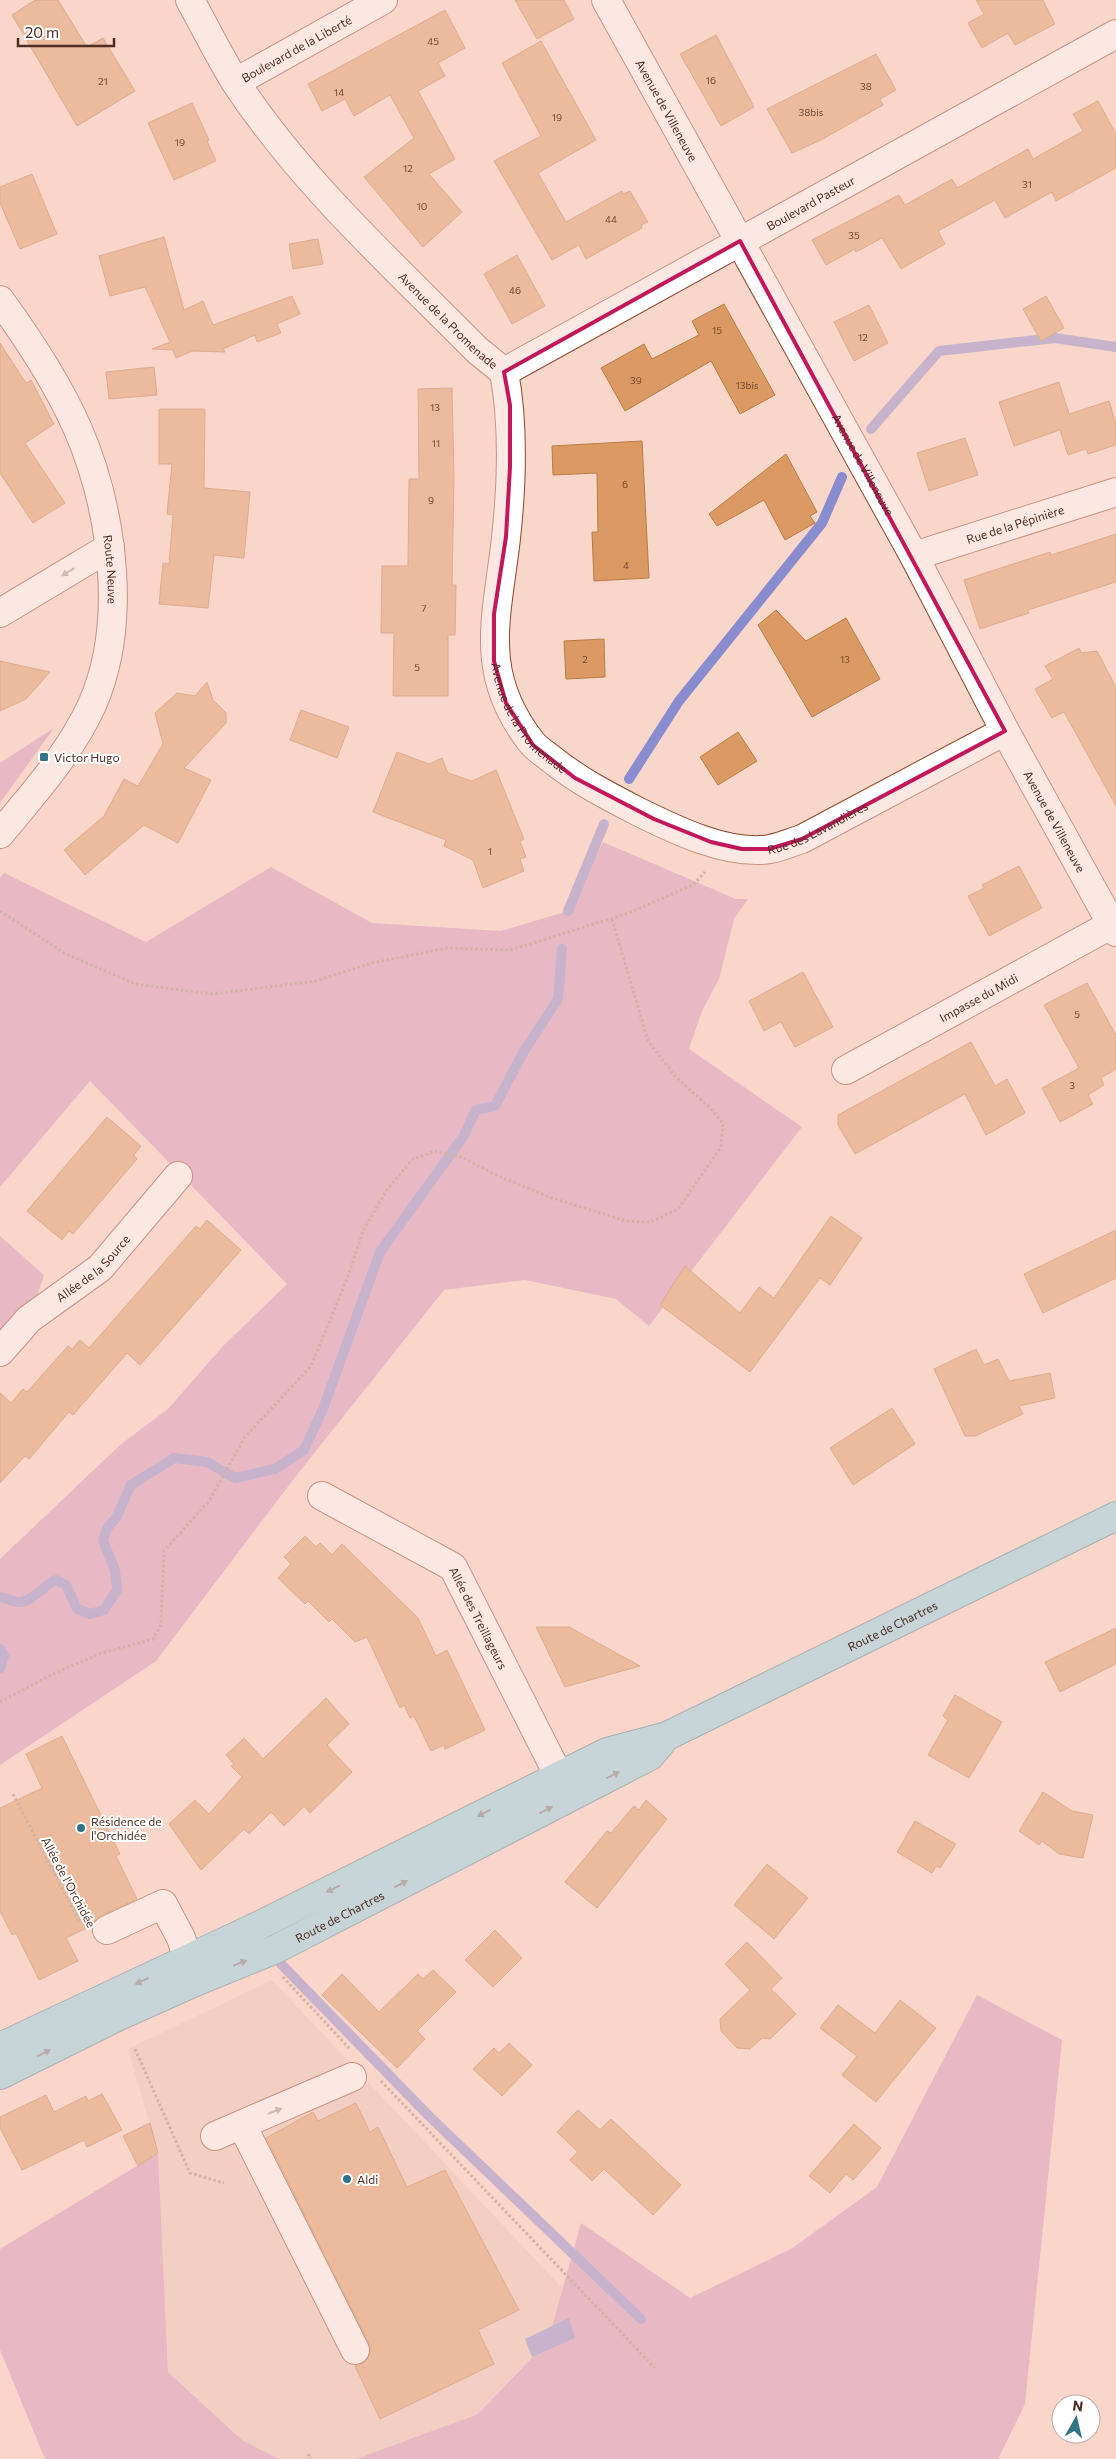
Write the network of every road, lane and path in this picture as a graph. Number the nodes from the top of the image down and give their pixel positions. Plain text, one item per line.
1 (190, 0) edge
2 (383, 0) edge
3 (606, 0) edge
4 (1116, 34) edge
5 (236, 82) junction
6 (740, 241) junction
7 (0, 300) edge
8 (504, 372) junction
9 (1116, 492) edge
10 (110, 547) junction
11 (914, 556) junction
12 (0, 613) edge
13 (1005, 730) junction
14 (619, 802) joint
15 (0, 834) edge
16 (730, 846) junction
17 (0, 911) edge
18 (612, 919) junction
19 (1114, 926) edge
20 (846, 1070) dead end
21 (178, 1176) dead end
22 (0, 1352) edge
23 (322, 1496) dead end
24 (1116, 1516) edge
25 (0, 1702) edge
26 (564, 1786) junction
27 (13, 1794) dead end
28 (80, 1923) dead end
29 (107, 1930) dead end
30 (264, 1953) junction
31 (190, 1971) junction
32 (0, 2047) edge
33 (135, 2050) dead end
34 (361, 2069) junction
35 (0, 2075) edge
36 (242, 2125) junction
37 (215, 2136) dead end
38 (224, 2183) dead end
39 (355, 2350) dead end
40 (655, 2368) dead end
41 (308, 2454) dead end
42 (311, 2459) edge

1 - 5 street, Avenue de la Promenade
2 - 5 street, Boulevard de la Liberté
3 - 6 street, Avenue de Villeneuve
4 - 6 street, Boulevard Pasteur
5 - 8 street, Avenue de la Promenade
6 - 8 street, Boulevard Pasteur
6 - 11 street, Avenue de Villeneuve
7 - 10 street, Route Neuve
8 - 14 street, Avenue de la Promenade
9 - 11 street, Rue de la Pépinière
10 -> 12 street
10 - 15 street, Route Neuve
11 - 13 street, Avenue de Villeneuve
13 - 16 street, Rue des Lavandières
13 - 19 street, Avenue de Villeneuve
14 - 16 street, Rue des Lavandières
16 - 18 path
17 - 18 path
18 - 25 path
19 - 20 street, Impasse du Midi
21 - 22 street, Allée de la Source
23 - 26 street, Allée des Treillageurs
24 - 26 main road, Route de Chartres
30 -> 26 main road, Route de Chartres
26 -> 31 main road, Route de Chartres
27 - 28 path, Allée de l'Orchidée
29 - 31 street
31 -> 30 main road, Route de Chartres
30 - 34 path
31 -> 32 main road, Route de Chartres
35 -> 31 main road, Route de Chartres
33 - 38 path
36 -> 34 street
34 - 40 path
36 - 37 street
36 - 39 street
41 - 42 path

